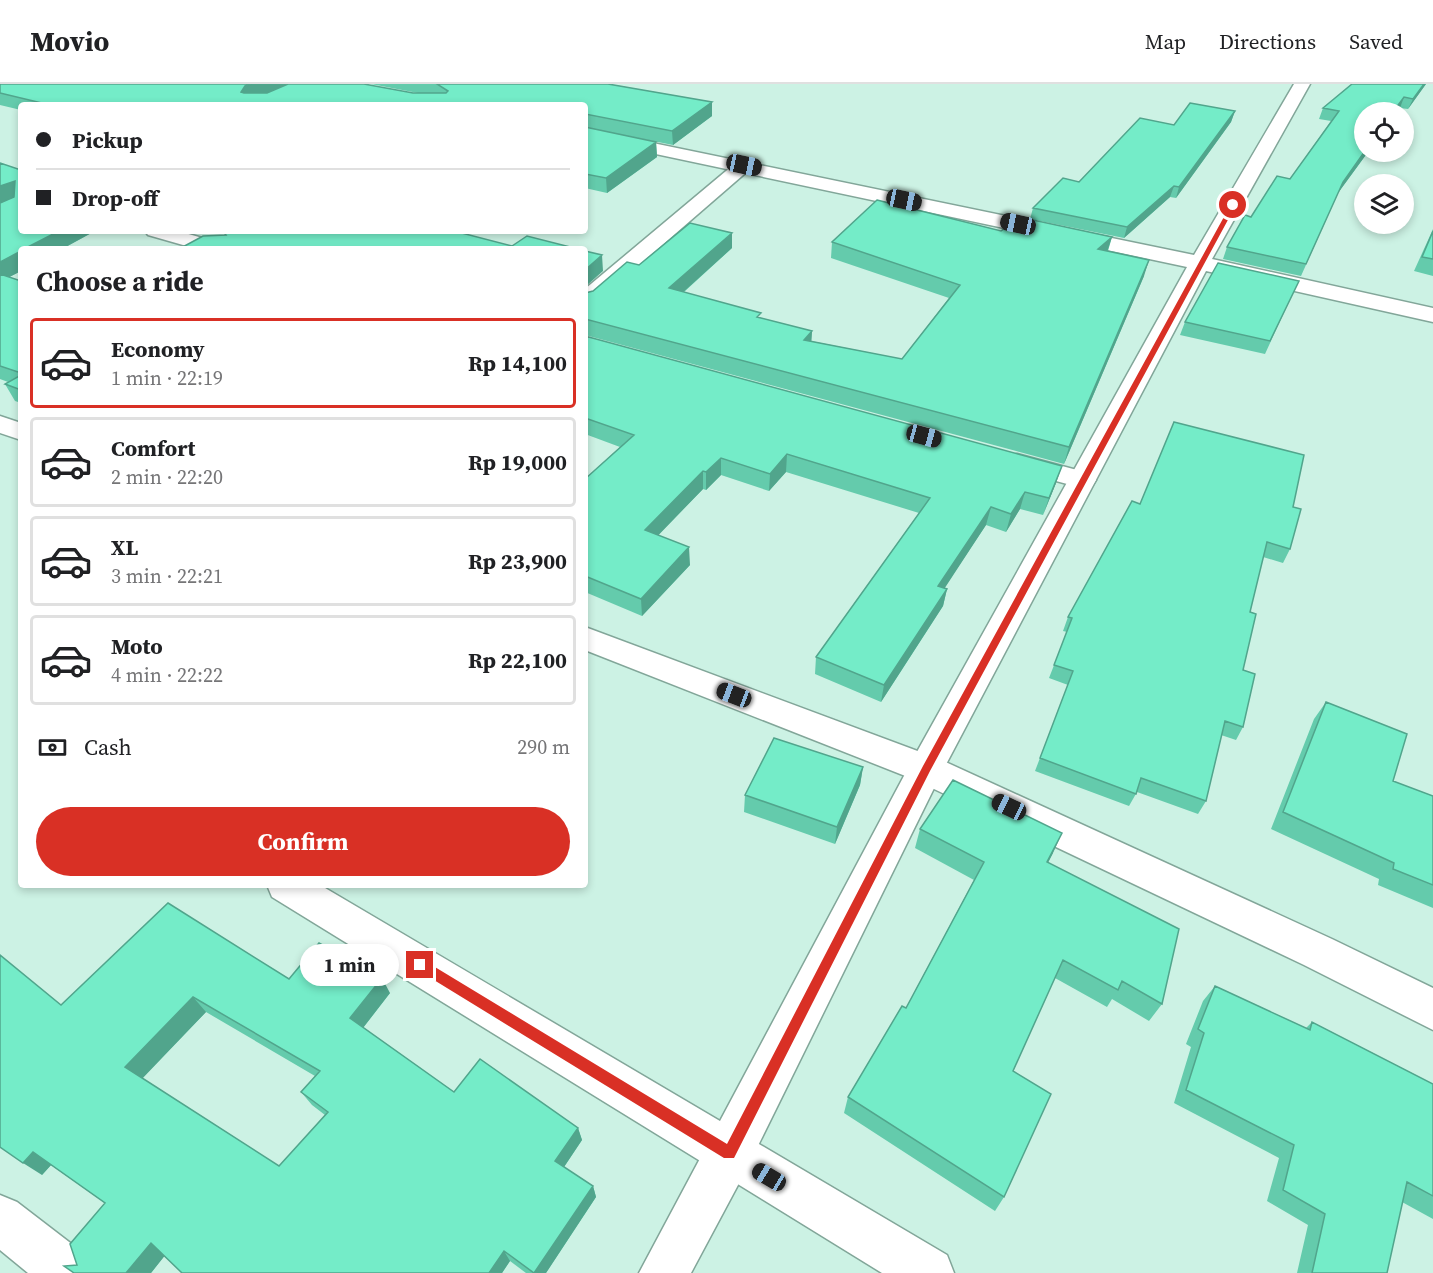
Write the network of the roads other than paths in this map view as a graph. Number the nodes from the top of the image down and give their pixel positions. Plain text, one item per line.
1 (1302, 84) edge
2 (588, 135) edge
3 (744, 165) junction
4 (170, 234) edge
5 (222, 244) edge
6 (1200, 263) junction
7 (588, 297) edge
8 (1433, 315) edge
9 (0, 424) edge
10 (18, 431) edge
11 (989, 454) edge
12 (1082, 480) junction
13 (588, 639) edge
14 (926, 769) junction
15 (291, 888) edge
16 (1433, 1010) edge
17 (729, 1153) junction
18 (0, 1219) edge
19 (68, 1273) edge
20 (664, 1273) edge
21 (929, 1273) edge

1 - 6 street
2 - 3 street
3 - 6 street
3 - 7 street
4 - 5 street
6 - 8 street
6 - 12 street
9 - 10 street
11 - 12 street
12 - 14 street
13 - 14 street
14 - 16 street
14 - 17 street
15 - 17 street
17 - 20 street
17 - 21 street
18 - 19 street

